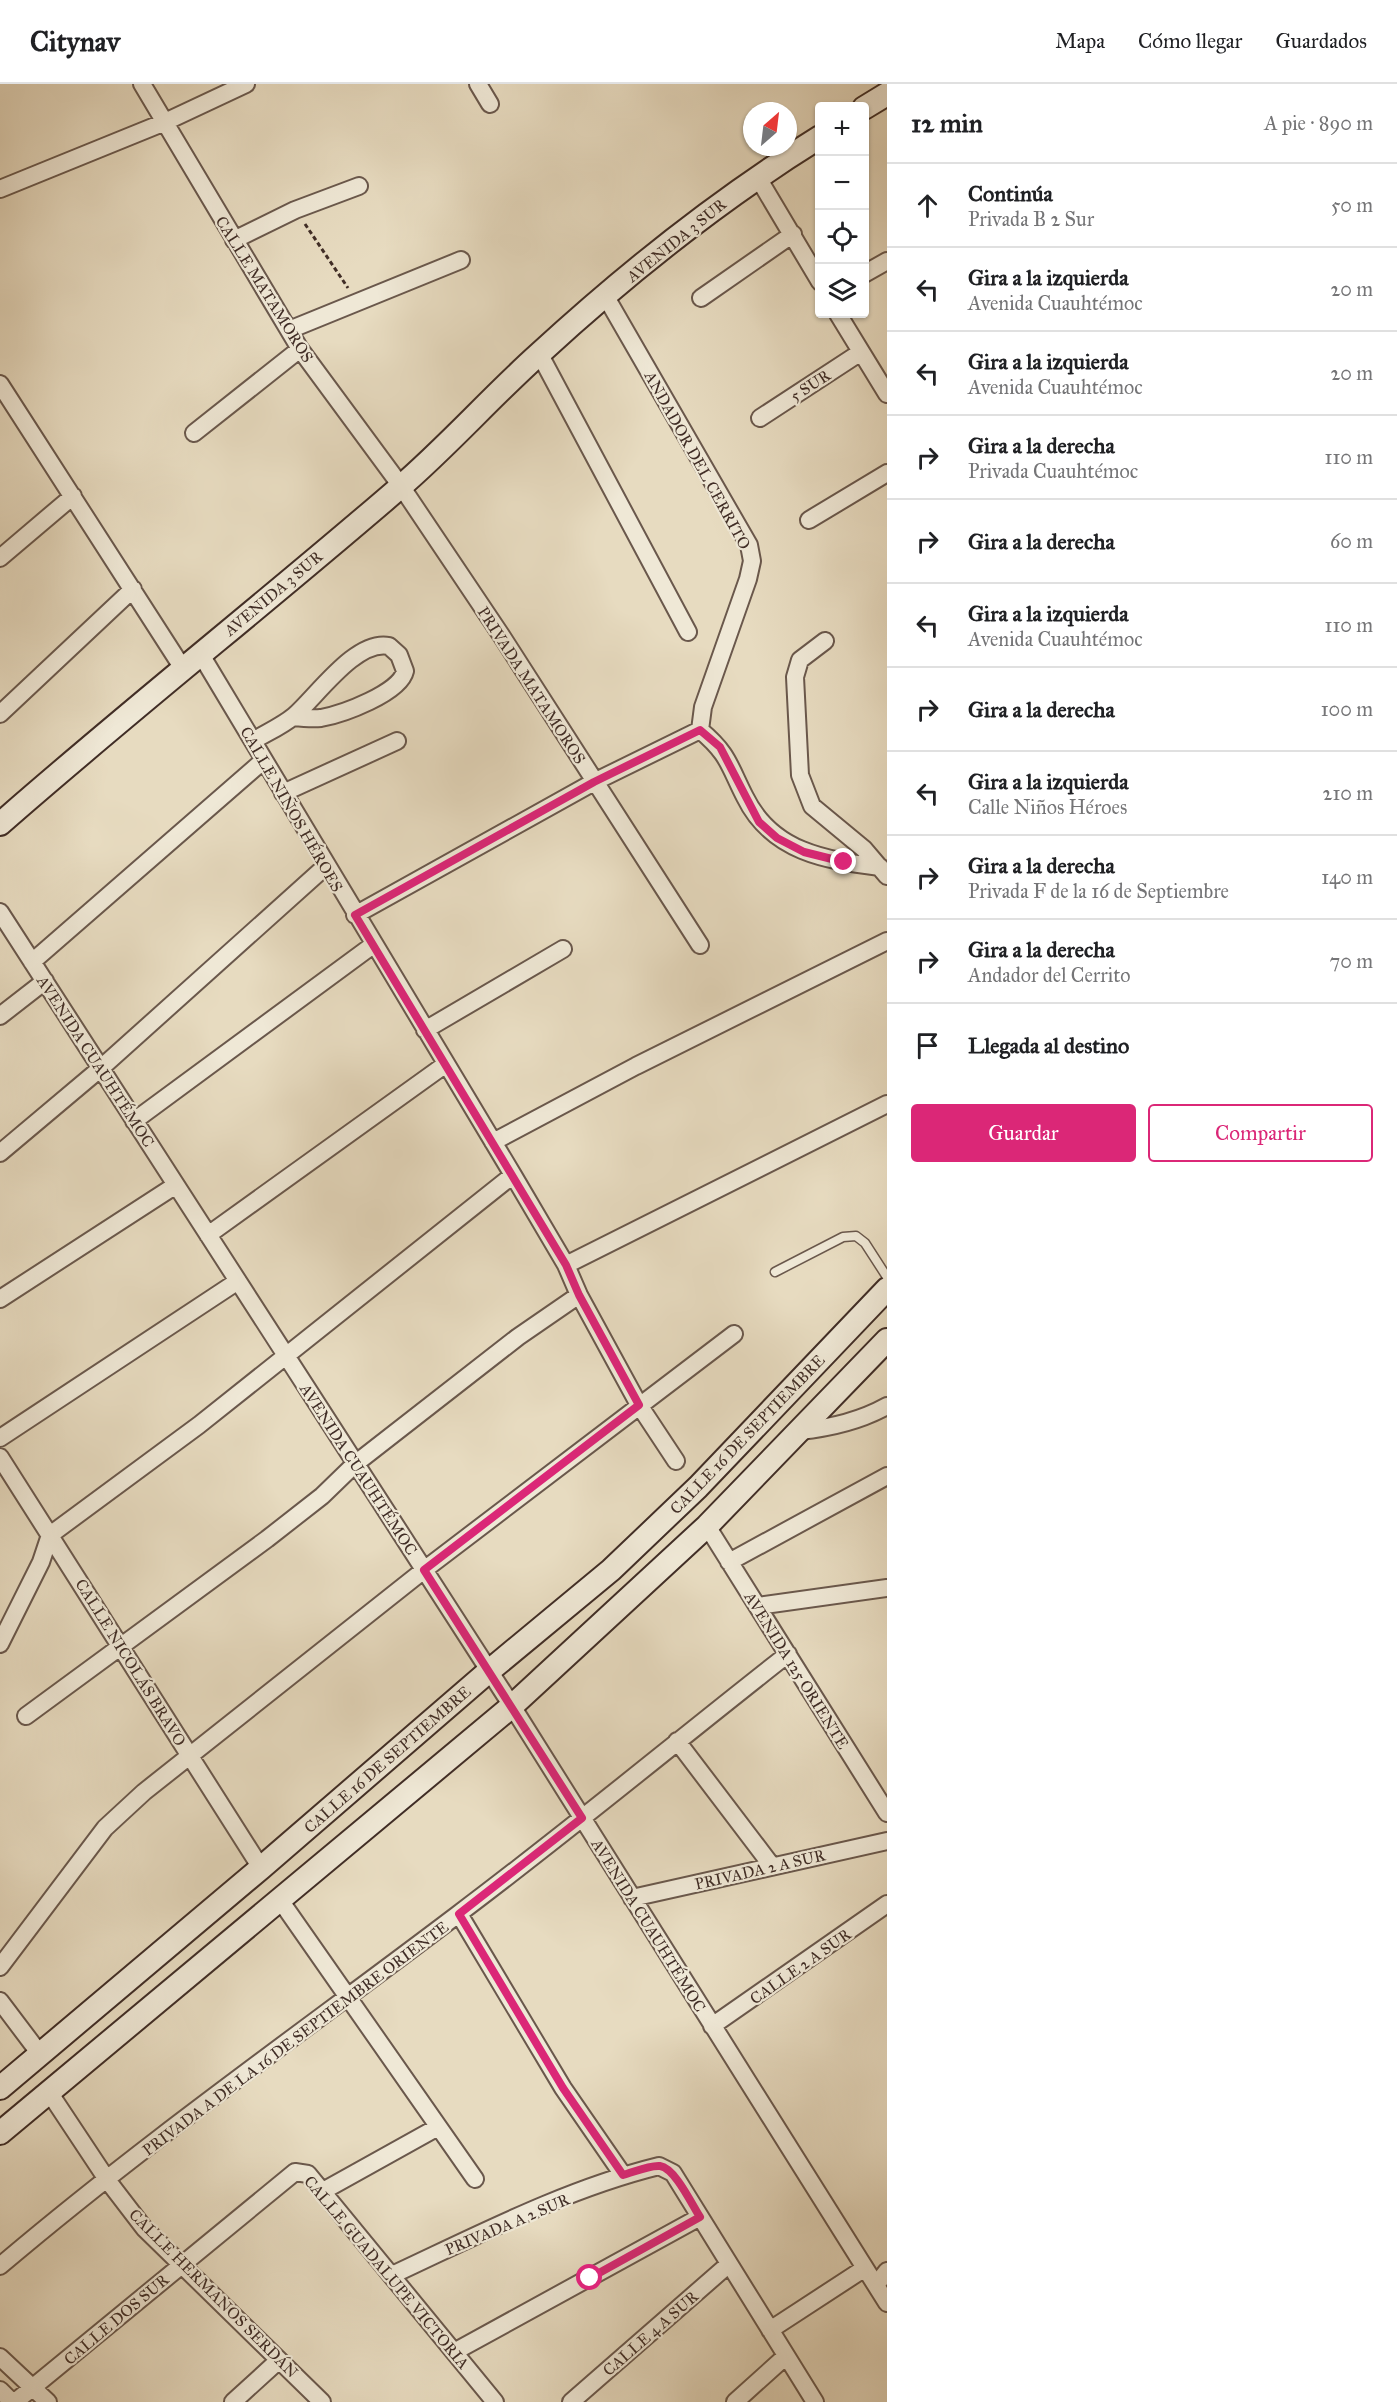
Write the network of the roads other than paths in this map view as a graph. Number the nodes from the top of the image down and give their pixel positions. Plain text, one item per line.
1 (142, 84) edge
2 (246, 84) edge
3 (478, 84) edge
4 (887, 94) edge
5 (490, 104) dead end
6 (869, 105) edge
7 (165, 122) junction
8 (815, 139) edge
9 (757, 176) junction
10 (359, 186) dead end
11 (0, 189) edge
12 (792, 234) junction
13 (234, 240) junction
14 (461, 260) dead end
15 (887, 261) edge
16 (869, 271) edge
17 (815, 275) edge
18 (606, 297) junction
19 (701, 298) dead end
20 (840, 318) edge
21 (289, 330) junction
22 (300, 349) junction
23 (861, 352) junction
24 (539, 353) junction
25 (0, 384) edge
26 (887, 394) edge
27 (760, 418) dead end
28 (194, 433) dead end
29 (887, 473) edge
30 (401, 486) junction
31 (73, 496) junction
32 (809, 520) dead end
33 (0, 558) edge
34 (133, 589) junction
35 (688, 632) dead end
36 (825, 641) dead end
37 (200, 654) junction
38 (182, 667) junction
39 (0, 714) edge
40 (293, 717) junction
41 (700, 730) junction
42 (254, 741) junction
43 (397, 741) dead end
44 (264, 760) junction
45 (594, 782) junction
46 (283, 793) junction
47 (0, 824) edge
48 (326, 866) junction
49 (884, 871) edge
50 (0, 912) edge
51 (355, 915) junction
52 (887, 941) edge
53 (373, 945) junction
54 (700, 945) dead end
55 (563, 949) dead end
56 (32, 962) junction
57 (45, 981) junction
58 (0, 1016) edge
59 (425, 1030) junction
60 (446, 1064) junction
61 (101, 1068) junction
62 (887, 1104) edge
63 (134, 1121) junction
64 (493, 1142) junction
65 (0, 1153) edge
66 (513, 1175) junction
67 (176, 1185) junction
68 (208, 1235) junction
69 (566, 1265) junction
70 (775, 1272) dead end
71 (887, 1277) edge
72 (238, 1281) junction
73 (887, 1289) edge
74 (579, 1295) junction
75 (0, 1299) edge
76 (734, 1334) dead end
77 (887, 1340) edge
78 (285, 1354) junction
79 (639, 1405) junction
80 (887, 1406) edge
81 (800, 1431) junction
82 (0, 1438) edge
83 (0, 1457) edge
84 (676, 1461) dead end
85 (355, 1464) junction
86 (887, 1476) edge
87 (707, 1527) junction
88 (50, 1534) junction
89 (729, 1562) junction
90 (424, 1570) junction
91 (887, 1588) edge
92 (757, 1606) junction
93 (0, 1644) edge
94 (120, 1646) junction
95 (788, 1654) junction
96 (489, 1671) junction
97 (512, 1706) junction
98 (26, 1716) dead end
99 (677, 1741) junction
100 (190, 1755) junction
101 (887, 1813) edge
102 (582, 1818) junction
103 (887, 1841) edge
104 (772, 1866) junction
105 (261, 1868) junction
106 (632, 1898) junction
107 (280, 1900) junction
108 (887, 1904) edge
109 (459, 1914) junction
110 (0, 1967) edge
111 (348, 1997) junction
112 (0, 2001) edge
113 (712, 2026) junction
114 (40, 2054) junction
115 (0, 2088) edge
116 (49, 2092) junction
117 (438, 2127) junction
118 (0, 2133) edge
119 (302, 2171) joint
120 (623, 2175) junction
121 (475, 2179) dead end
122 (108, 2181) junction
123 (323, 2191) junction
124 (700, 2217) junction
125 (729, 2264) junction
126 (182, 2265) junction
127 (0, 2266) edge
128 (865, 2268) junction
129 (887, 2271) edge
130 (392, 2275) junction
131 (876, 2285) junction
132 (887, 2303) edge
133 (770, 2330) junction
134 (454, 2352) junction
135 (0, 2356) edge
136 (786, 2356) junction
137 (279, 2360) junction
138 (33, 2388) junction
139 (0, 2390) edge
140 (14, 2402) edge
141 (48, 2402) edge
142 (233, 2402) edge
143 (322, 2402) edge
144 (495, 2402) edge
145 (571, 2402) edge
146 (735, 2402) edge
147 (815, 2402) edge

1 - 7 street, CALLE MATAMOROS
2 - 7 street
3 - 5 street
4 - 6 main road
7 - 11 street
7 - 13 street, CALLE MATAMOROS
8 - 9 main road, AVENIDA 3 SUR
9 - 12 street
9 - 18 main road, AVENIDA 3 SUR
10 - 13 street
12 - 17 street
12 - 19 street
13 - 21 street, CALLE MATAMOROS
14 - 21 street
15 - 16 street
18 - 24 main road, AVENIDA 3 SUR
18 - 41 street, ANDADOR DEL CERRITO
20 - 23 street
21 - 22 street, CALLE MATAMOROS
22 - 28 street
22 - 30 street, CALLE MATAMOROS
23 - 26 street
23 - 27 street, 5 SUR
24 - 30 main road, AVENIDA 3 SUR
24 - 35 street
25 - 31 street
29 - 32 street
30 - 37 main road, AVENIDA 3 SUR
30 - 45 street, PRIVADA MATAMOROS
31 - 33 street
31 - 34 street
34 - 38 street
34 - 39 street
36 - 49 street
37 - 38 main road, AVENIDA 3 SUR
37 - 42 street, CALLE NIÑOS HÉROES
38 - 47 main road, AVENIDA 3 SUR
40 - 40 street
40 - 42 street
41 - 45 street
41 - 49 street
42 - 44 street, CALLE NIÑOS HÉROES
43 - 46 street
44 - 46 street, CALLE NIÑOS HÉROES
44 - 56 street
45 - 51 street
45 - 54 street, PRIVADA MATAMOROS
46 - 48 street, CALLE NIÑOS HÉROES
48 - 51 street, CALLE NIÑOS HÉROES
48 - 61 street
50 - 56 street, AVENIDA CUAUHTÉMOC
51 - 53 street, CALLE NIÑOS HÉROES
52 - 64 street
53 - 59 street, CALLE NIÑOS HÉROES
53 - 63 street
55 - 59 street
56 - 57 street, AVENIDA CUAUHTÉMOC
57 - 58 street
57 - 61 street, AVENIDA CUAUHTÉMOC
59 - 60 street, CALLE NIÑOS HÉROES
60 - 64 street, CALLE NIÑOS HÉROES
60 - 68 street
61 - 63 street, AVENIDA CUAUHTÉMOC
61 - 65 street
62 - 69 street
63 - 67 street, AVENIDA CUAUHTÉMOC
64 - 66 street, CALLE NIÑOS HÉROES
66 - 69 street, CALLE NIÑOS HÉROES
66 - 78 street
67 - 68 street, AVENIDA CUAUHTÉMOC
67 - 75 street
68 - 72 street, AVENIDA CUAUHTÉMOC
69 - 74 street, CALLE NIÑOS HÉROES
70 - 71 lane
72 - 78 street, AVENIDA CUAUHTÉMOC
72 - 82 street
73 - 96 main road, CALLE 16 DE SEPTIEMBRE
74 - 79 street, CALLE NIÑOS HÉROES
74 - 85 street
76 - 79 street
77 - 81 main road
78 - 85 street, AVENIDA CUAUHTÉMOC
78 - 88 street
79 - 84 street, CALLE NIÑOS HÉROES
79 - 90 street
80 - 81 street
81 - 87 main road
83 - 88 street, CALLE NICOLÁS BRAVO
85 - 90 street, AVENIDA CUAUHTÉMOC
85 - 94 street
86 - 89 street
87 - 89 street, AVENIDA 125 ORIENTE
87 - 97 main road
88 - 93 street
88 - 94 street, CALLE NICOLÁS BRAVO
89 - 92 street, AVENIDA 125 ORIENTE
90 - 96 street, AVENIDA CUAUHTÉMOC
90 - 100 street
91 - 92 street
92 - 95 street, AVENIDA 125 ORIENTE
94 - 98 street
94 - 100 street, CALLE NICOLÁS BRAVO
95 - 99 street, PRIVADA A DE LA 16 DE SEPTIEMBRE ORIENTE
95 - 101 street, AVENIDA 125 ORIENTE
96 - 97 street, AVENIDA CUAUHTÉMOC
96 - 105 main road, CALLE 16 DE SEPTIEMBRE
97 - 102 street, AVENIDA CUAUHTÉMOC
97 - 107 main road
99 - 102 street, PRIVADA A DE LA 16 DE SEPTIEMBRE ORIENTE
99 - 104 street
100 - 105 street, CALLE NICOLÁS BRAVO
100 - 110 street
102 - 106 street, AVENIDA CUAUHTÉMOC
102 - 109 street, PRIVADA A DE LA 16 DE SEPTIEMBRE ORIENTE
103 - 104 street, PRIVADA 2 A SUR
104 - 106 street, PRIVADA 2 A SUR
105 - 114 main road, CALLE 16 DE SEPTIEMBRE
106 - 113 street, AVENIDA CUAUHTÉMOC
107 - 111 street
107 - 116 main road
108 - 113 street, CALLE 2 A SUR
109 - 111 street, PRIVADA A DE LA 16 DE SEPTIEMBRE ORIENTE
109 - 120 street
111 - 117 street
111 - 122 street, PRIVADA A DE LA 16 DE SEPTIEMBRE ORIENTE
112 - 114 street
113 - 128 street, AVENIDA CUAUHTÉMOC
114 - 115 main road, CALLE 16 DE SEPTIEMBRE
116 - 118 main road
116 - 122 street, CALLE HERMANOS SERDÁN
117 - 121 street
117 - 123 street
119 - 123 street, CALLE GUADALUPE VICTORIA
119 - 126 street, CALLE DOS SUR
120 - 124 street
120 - 130 street, PRIVADA A 2 SUR
122 - 126 street, CALLE HERMANOS SERDÁN
122 - 127 street, PRIVADA A DE LA 16 DE SEPTIEMBRE ORIENTE
123 - 130 street, CALLE GUADALUPE VICTORIA
124 - 125 street
124 - 134 street
125 - 133 street
125 - 145 street, CALLE 4 A SUR
126 - 137 street, CALLE HERMANOS SERDÁN
126 - 138 street, CALLE DOS SUR
128 - 131 street, AVENIDA CUAUHTÉMOC
128 - 133 street
129 - 131 street
130 - 134 street, CALLE GUADALUPE VICTORIA
131 - 132 street, AVENIDA CUAUHTÉMOC
133 - 136 street
134 - 144 street, CALLE GUADALUPE VICTORIA
135 - 138 street
136 - 146 street
136 - 147 street
137 - 142 street
137 - 143 street, CALLE HERMANOS SERDÁN
138 - 140 street, CALLE DOS SUR
138 - 141 street
139 - 140 street

